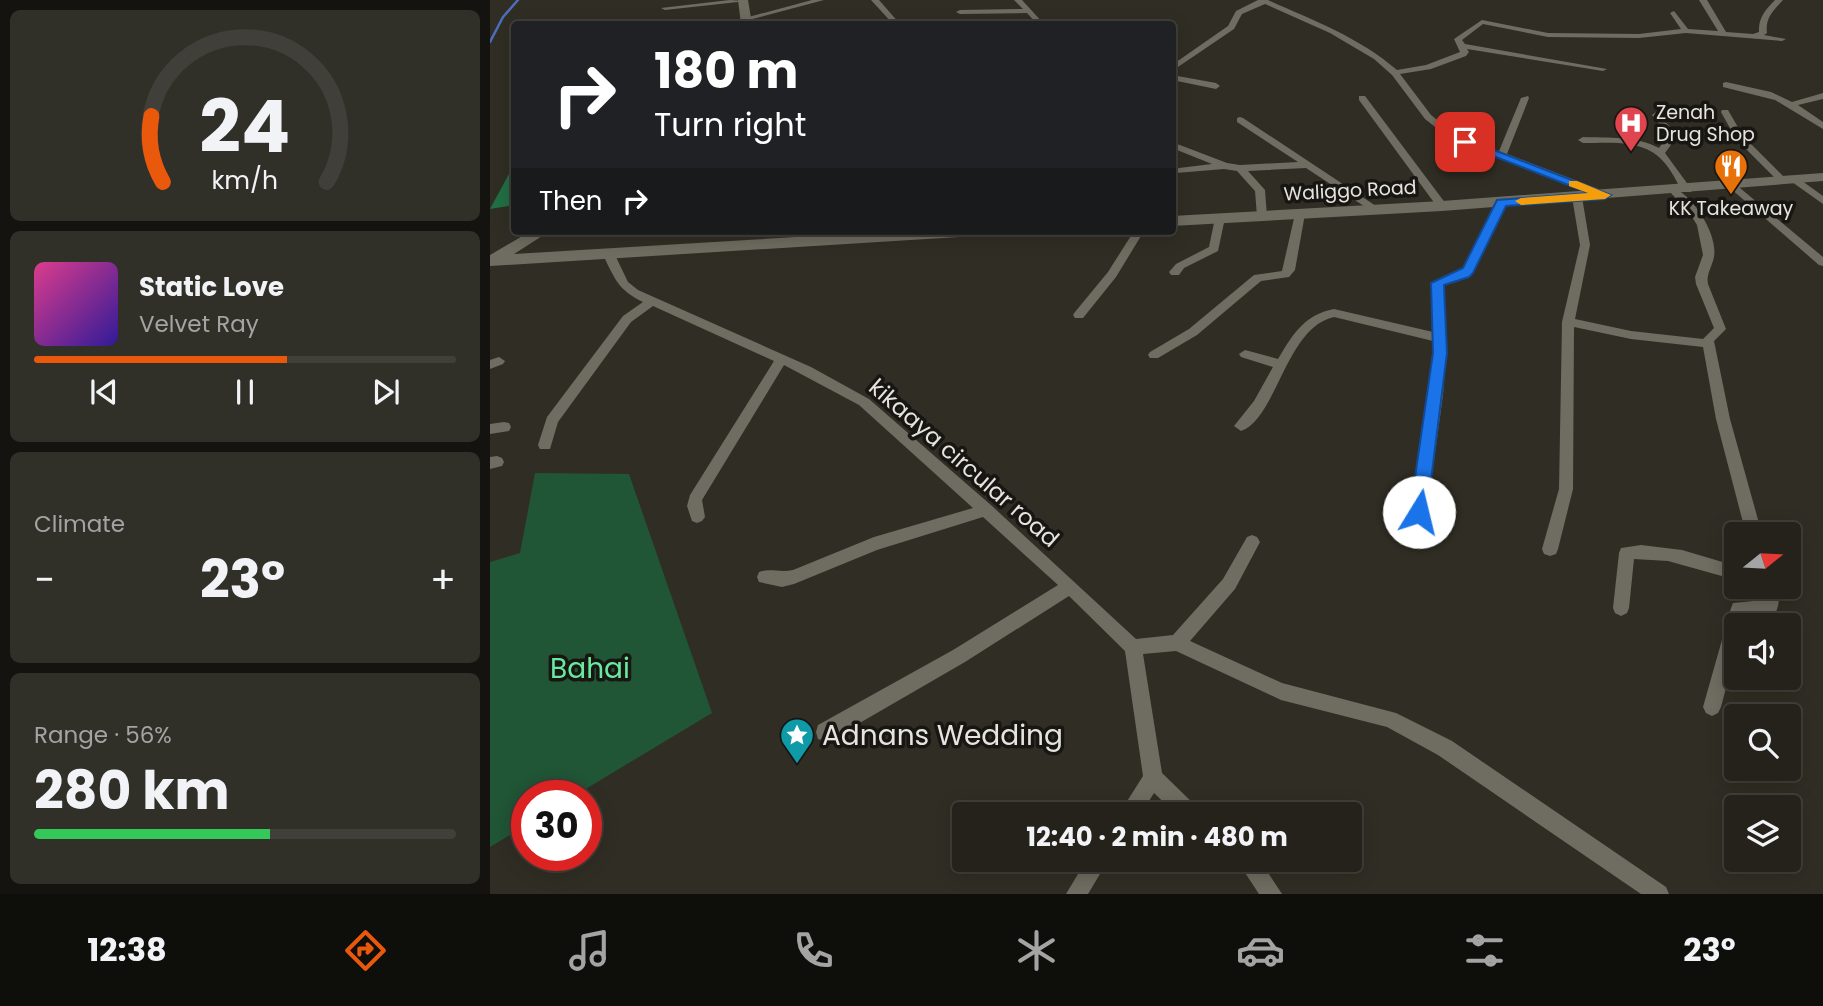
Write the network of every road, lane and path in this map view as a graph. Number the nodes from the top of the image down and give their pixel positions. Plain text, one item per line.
1 (743, 0) edge
2 (820, 0) edge
3 (875, 0) edge
4 (1018, 0) edge
5 (1703, 0) edge
6 (1779, 0) edge
7 (1268, 1) edge
8 (665, 8) dead end
9 (1027, 10) junction
10 (960, 12) dead end
11 (1674, 13) dead end
12 (746, 21) edge
13 (749, 21) edge
14 (894, 21) edge
15 (1038, 21) edge
16 (1686, 31) junction
17 (1723, 34) junction
18 (1756, 36) junction
19 (1782, 39) dead end
20 (1463, 46) junction
21 (1176, 66) edge
22 (1603, 69) dead end
23 (1395, 73) junction
24 (1176, 78) edge
25 (1726, 85) dead end
26 (1216, 86) dead end
27 (1823, 96) edge
28 (1362, 98) dead end
29 (1525, 98) dead end
30 (1793, 104) junction
31 (1725, 112) dead end
32 (1656, 115) dead end
33 (1240, 120) dead end
34 (1823, 126) edge
35 (1583, 140) dead end
36 (1176, 147) edge
37 (1660, 153) junction
38 (1500, 156) junction
39 (1308, 165) junction
40 (1224, 166) junction
41 (1240, 168) junction
42 (1179, 171) dead end
43 (1823, 177) edge
44 (1789, 181) junction
45 (1734, 186) junction
46 (1680, 190) junction
47 (1605, 195) junction
48 (1577, 197) junction
49 (1823, 201) edge
50 (1501, 202) junction
51 (1442, 206) junction
52 (1377, 210) junction
53 (1300, 214) junction
54 (1262, 216) junction
55 (1220, 218) junction
56 (1176, 221) edge
57 (534, 235) edge
58 (858, 235) edge
59 (1136, 235) edge
60 (609, 255) junction
61 (490, 262) edge
62 (1823, 263) edge
63 (1175, 272) dead end
64 (653, 300) junction
65 (1079, 315) dead end
66 (1568, 322) junction
67 (1440, 338) junction
68 (1710, 344) junction
69 (1245, 354) dead end
70 (1154, 355) dead end
71 (781, 359) junction
72 (1280, 363) junction
73 (1241, 426) dead end
74 (545, 445) dead end
75 (987, 510) junction
76 (697, 517) dead end
77 (1751, 522) edge
78 (1406, 533) dead end
79 (1252, 542) dead end
80 (1550, 549) dead end
81 (1724, 570) edge
82 (765, 577) dead end
83 (1070, 586) junction
84 (1772, 599) edge
85 (1621, 608) dead end
86 (1177, 643) junction
87 (1133, 647) junction
88 (1713, 707) dead end
89 (825, 732) dead end
90 (1153, 778) junction
91 (1137, 802) edge
92 (1178, 802) edge
93 (1090, 872) edge
94 (1256, 872) edge
95 (1076, 894) edge
96 (1272, 894) edge
97 (1659, 894) edge

1 - 8 street
1 - 12 street
2 - 13 street
3 - 14 street
4 - 9 street
5 - 17 street
6 - 18 street
7 - 21 street
7 - 23 street
9 - 10 street
9 - 15 street
11 - 16 street
16 - 17 street
16 - 20 street
17 - 18 street
18 - 19 street
20 - 22 street
20 - 23 street
23 - 38 street
24 - 26 street
25 - 30 street
27 - 30 street
28 - 51 street
29 - 38 street
30 - 34 street
31 - 44 street
32 - 37 street
33 - 39 street
35 - 37 street
36 - 40 street
37 - 46 street
38 - 47 street
39 - 41 street
39 - 52 street
40 - 41 street
40 - 42 street
41 - 54 street
43 - 44 street, Waliggo Road
44 - 45 street, Waliggo Road
44 - 49 street
45 - 46 street, Waliggo Road
45 - 62 street
46 - 47 street, Waliggo Road
46 - 68 street
47 - 48 street, Waliggo Road
48 - 50 street, Waliggo Road
48 - 66 street
50 - 51 street, Waliggo Road
50 - 67 street
51 - 52 street, Waliggo Road
52 - 53 street, Waliggo Road
53 - 54 street, Waliggo Road
53 - 70 street
54 - 55 street, Waliggo Road
55 - 56 street, Waliggo Road
55 - 63 street
57 - 61 street
58 - 60 street
59 - 65 street
60 - 61 street
60 - 64 street, kikaaya circular road
64 - 71 street, kikaaya circular road
64 - 74 street
66 - 68 street
66 - 80 street
67 - 72 street
67 - 78 street
68 - 77 street
69 - 72 street
71 - 75 street, kikaaya circular road
71 - 76 street
72 - 73 street
75 - 82 street
75 - 83 street, kikaaya circular road
79 - 86 street
81 - 85 street
83 - 87 street, kikaaya circular road
83 - 89 street
84 - 88 street
86 - 87 street
86 - 97 street
87 - 90 street
90 - 91 street
90 - 92 street
93 - 95 street
94 - 96 street

